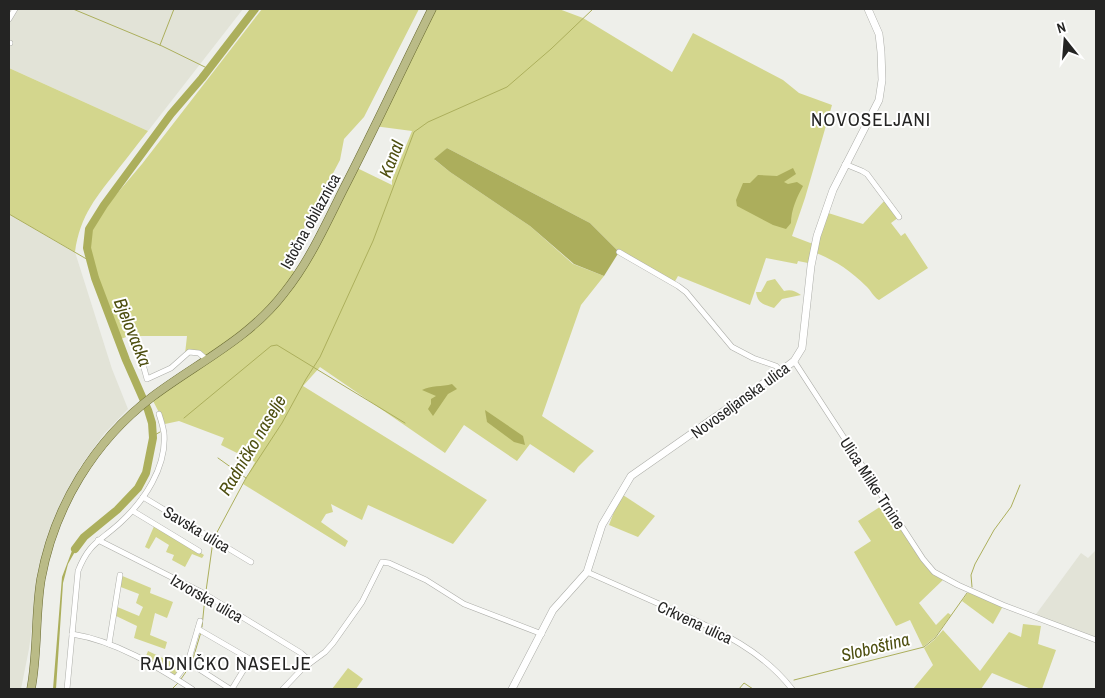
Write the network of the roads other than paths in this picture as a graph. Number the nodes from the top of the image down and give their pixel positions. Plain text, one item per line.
1 (15, 9) edge
2 (432, 9) edge
3 (868, 9) edge
4 (9, 19) edge
5 (845, 164) junction
6 (899, 217) dead end
7 (619, 252) dead end
8 (138, 350) dead end
9 (207, 360) junction
10 (794, 361) junction
11 (781, 371) junction
12 (159, 414) dead end
13 (143, 497) junction
14 (133, 511) junction
15 (98, 540) junction
16 (199, 551) dead end
17 (252, 562) dead end
18 (586, 572) junction
19 (120, 575) dead end
20 (200, 621) dead end
21 (198, 629) junction
22 (72, 634) junction
23 (542, 634) junction
24 (1096, 640) edge
25 (109, 644) junction
26 (188, 662) junction
27 (311, 662) junction
28 (176, 678) junction
29 (31, 689) edge
30 (67, 689) edge
31 (192, 689) edge
32 (231, 689) edge
33 (282, 689) edge
34 (512, 689) edge
35 (792, 689) edge

1 - 4 street
2 - 9 main road, Istočna obilaznica
3 - 5 main road, Novoseljanska ulica
5 - 6 street
5 - 10 main road, Novoseljanska ulica
7 - 11 street
8 - 9 street
9 - 29 main road, Istočna obilaznica
10 - 11 main road, Novoseljanska ulica
10 - 24 street, Ulica Milke Trnine
11 - 18 main road, Novoseljanska ulica
12 - 13 street
13 - 14 street
13 - 17 street, Savska ulica
14 - 15 street
14 - 16 street
15 - 22 street
15 - 27 street, Izvorska ulica
18 - 23 main road, Novoseljanska ulica
18 - 35 street, Crkvena ulica
19 - 25 street
20 - 21 street
21 - 26 street
21 - 32 street
22 - 25 street
22 - 30 street
23 - 27 street
23 - 34 main road, Novoseljanska ulica
25 - 28 street
26 - 28 street
26 - 32 street
27 - 33 street
28 - 31 street

